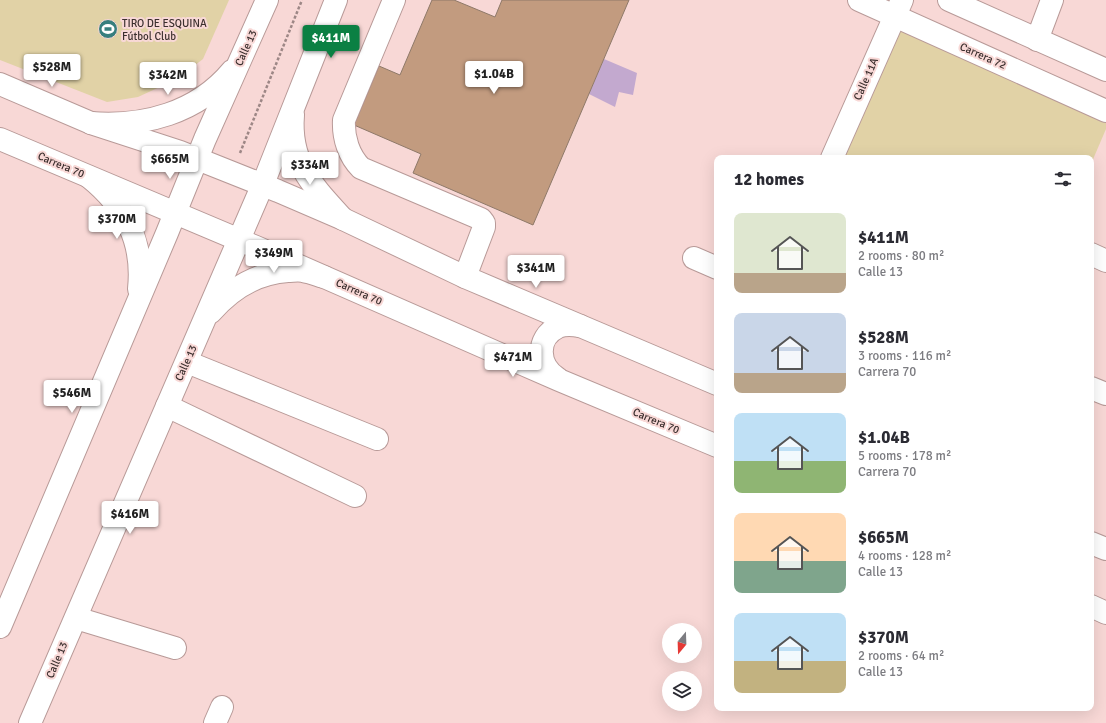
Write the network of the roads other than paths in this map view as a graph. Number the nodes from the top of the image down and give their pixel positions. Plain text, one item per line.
1 (267, 0) edge
2 (336, 0) edge
3 (394, 0) edge
4 (860, 0) edge
5 (949, 0) edge
6 (1052, 0) edge
7 (898, 8) edge
8 (1037, 40) junction
9 (242, 59) junction
10 (1106, 70) edge
11 (0, 84) edge
12 (294, 106) junction
13 (1106, 111) edge
14 (92, 123) junction
15 (0, 139) edge
16 (833, 155) edge
17 (197, 158) junction
18 (88, 177) junction
19 (263, 184) junction
20 (175, 214) junction
21 (343, 219) junction
22 (238, 240) junction
23 (1094, 255) edge
24 (694, 258) dead end
25 (1106, 261) edge
26 (714, 267) edge
27 (324, 277) junction
28 (465, 277) junction
29 (136, 305) junction
30 (580, 326) junction
31 (199, 334) junction
32 (187, 362) junction
33 (559, 380) junction
34 (714, 383) edge
35 (1094, 389) edge
36 (1106, 394) edge
37 (167, 406) junction
38 (377, 439) dead end
39 (714, 445) edge
40 (355, 496) dead end
41 (1094, 544) edge
42 (1106, 549) edge
43 (1094, 607) edge
44 (1106, 613) edge
45 (76, 618) junction
46 (0, 627) edge
47 (175, 648) dead end
48 (30, 723) edge

1 - 9 street, Calle 13
2 - 12 street, Calle 13
3 - 28 street
4 - 7 street, Carrera 72
5 - 8 street
6 - 8 street
7 - 13 street, Carrera 72
7 - 16 street, Calle 11A
8 - 10 street
9 - 14 street
9 - 17 street, Calle 13
11 - 14 street
12 - 19 street, Calle 13
12 - 21 street
14 - 17 street
15 - 18 street, Carrera 70
17 - 19 street
17 - 20 street, Calle 13
18 - 20 street, Carrera 70
18 - 29 street
19 - 21 street
19 - 22 street, Calle 13
20 - 22 street, Carrera 70
20 - 29 street, Calle 13
21 - 28 street
22 - 27 street, Carrera 70
22 - 31 street, Calle 13
23 - 25 street
24 - 26 street
27 - 31 street
27 - 33 street, Carrera 70
28 - 30 street
29 - 46 street, Calle 13
30 - 33 street
30 - 34 street
31 - 32 street, Calle 13
32 - 37 street, Calle 13
32 - 38 street
33 - 39 street, Carrera 70
35 - 36 street
37 - 40 street
37 - 45 street, Calle 13
41 - 42 street
43 - 44 street
45 - 47 street
45 - 48 street, Calle 13

